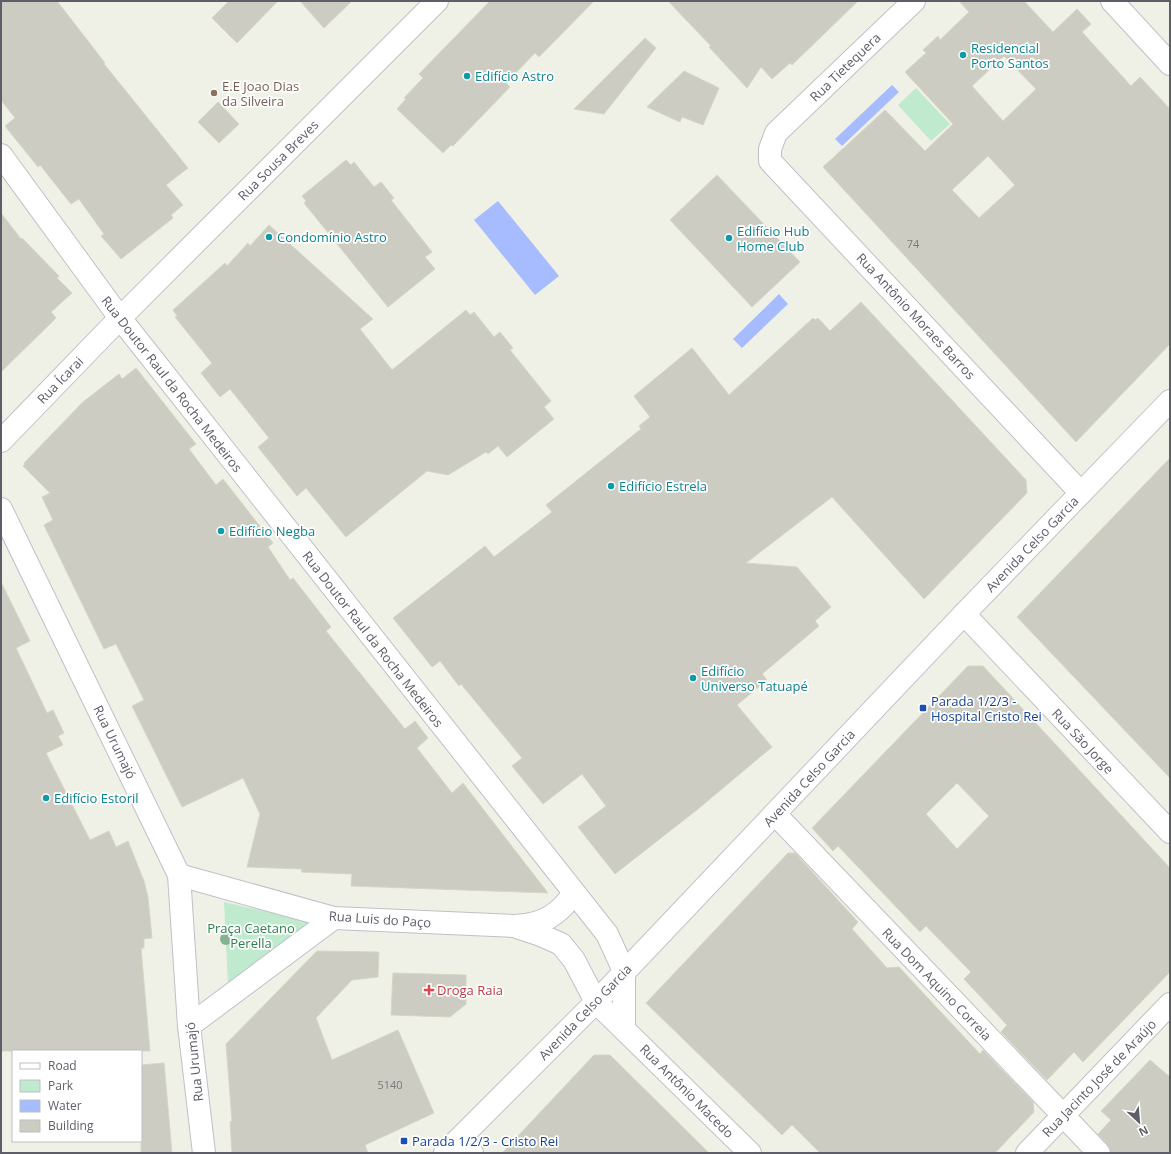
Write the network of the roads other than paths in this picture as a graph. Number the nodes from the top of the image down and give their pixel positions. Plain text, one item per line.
1 (437, 1) edge
2 (914, 1) edge
3 (1112, 1) edge
4 (1170, 64) edge
5 (776, 132) joint
6 (1, 155) edge
7 (120, 318) junction
8 (1170, 401) edge
9 (1, 441) edge
10 (1081, 493) junction
11 (1, 509) edge
12 (964, 614) junction
13 (775, 814) junction
14 (1170, 832) edge
15 (179, 875) junction
16 (574, 893) junction
17 (334, 918) junction
18 (514, 926) junction
19 (624, 971) junction
20 (596, 1002) junction
21 (1170, 1004) edge
22 (189, 1026) junction
23 (624, 1029) junction
24 (1063, 1116) junction
25 (458, 1149) edge
26 (204, 1153) edge
27 (750, 1153) edge
28 (1027, 1153) edge
29 (1099, 1153) edge

1 - 7 street, Rua Sousa Breves
2 - 5 street, Rua Tietequera
3 - 4 street
5 - 10 street, Rua Antônio Moraes Barros
6 - 7 street, Rua Doutor Raul da Rocha Medeiros
7 - 9 street, Rua Ícarai
7 - 16 street, Rua Doutor Raul da Rocha Medeiros
8 - 10 street, Avenida Celso Garcia
10 - 12 street, Avenida Celso Garcia
11 - 15 street, Rua Urumajó
12 - 13 street, Avenida Celso Garcia
12 - 14 street, Rua São Jorge
13 - 19 street, Avenida Celso Garcia
13 - 24 street, Rua Dom Aquino Correia
15 - 17 street, Rua Luis do Paço
15 - 22 street, Rua Urumajó
16 - 18 street, Rua Luis do Paço
16 - 19 street, Rua Doutor Raul da Rocha Medeiros
17 - 18 street, Rua Luis do Paço
17 - 22 street
18 - 20 street, Rua Luis do Paço
19 - 20 street, Avenida Celso Garcia
19 - 23 street
20 - 23 street, Rua Antônio Macedo
20 - 25 street, Avenida Celso Garcia
21 - 24 street, Rua Jacinto José de Araújo
22 - 26 street, Rua Urumajó
23 - 27 street, Rua Antônio Macedo
24 - 28 street, Rua Jacinto José de Araújo
24 - 29 street, Rua Dom Aquino Correia

